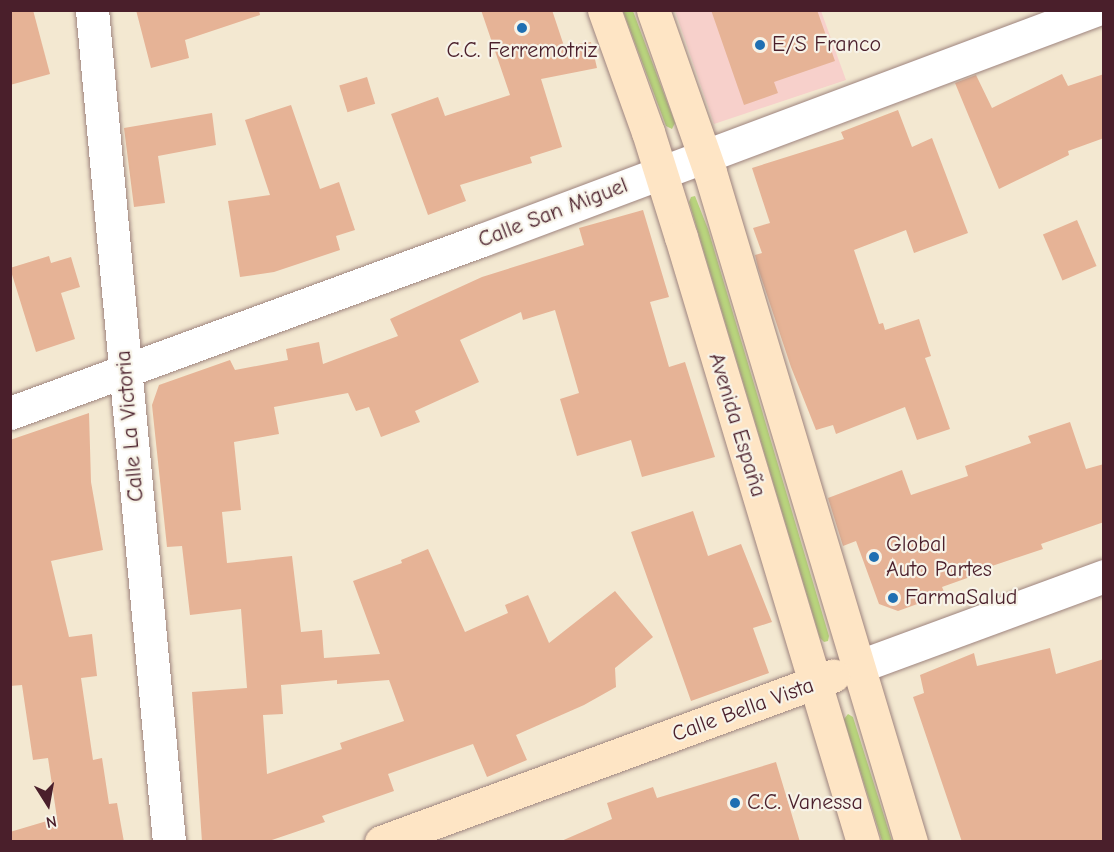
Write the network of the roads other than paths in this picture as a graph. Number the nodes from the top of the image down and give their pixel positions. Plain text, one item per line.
1 (92, 10) edge
2 (604, 10) edge
3 (653, 10) edge
4 (1095, 10) edge
5 (705, 157) junction
6 (661, 173) junction
7 (125, 371) junction
8 (10, 413) edge
9 (1104, 576) edge
10 (858, 667) junction
11 (814, 683) junction
12 (169, 842) edge
13 (381, 842) edge
14 (863, 842) edge
15 (911, 842) edge

1 - 7 street, Calle La Victoria
2 - 6 main road, Avenida España
3 - 5 main road, Avenida España
4 - 5 street, Calle San Miguel
5 - 6 street, Calle San Miguel
5 - 10 main road, Avenida España
6 - 7 street, Calle San Miguel
6 - 11 main road, Avenida España
7 - 8 street, Calle San Miguel
7 - 12 street, Calle La Victoria
9 - 10 street, Calle Bella Vista
10 - 11 main road, Calle Bella Vista
10 - 15 main road, Avenida España
11 - 13 main road, Calle Bella Vista
11 - 14 main road, Avenida España

